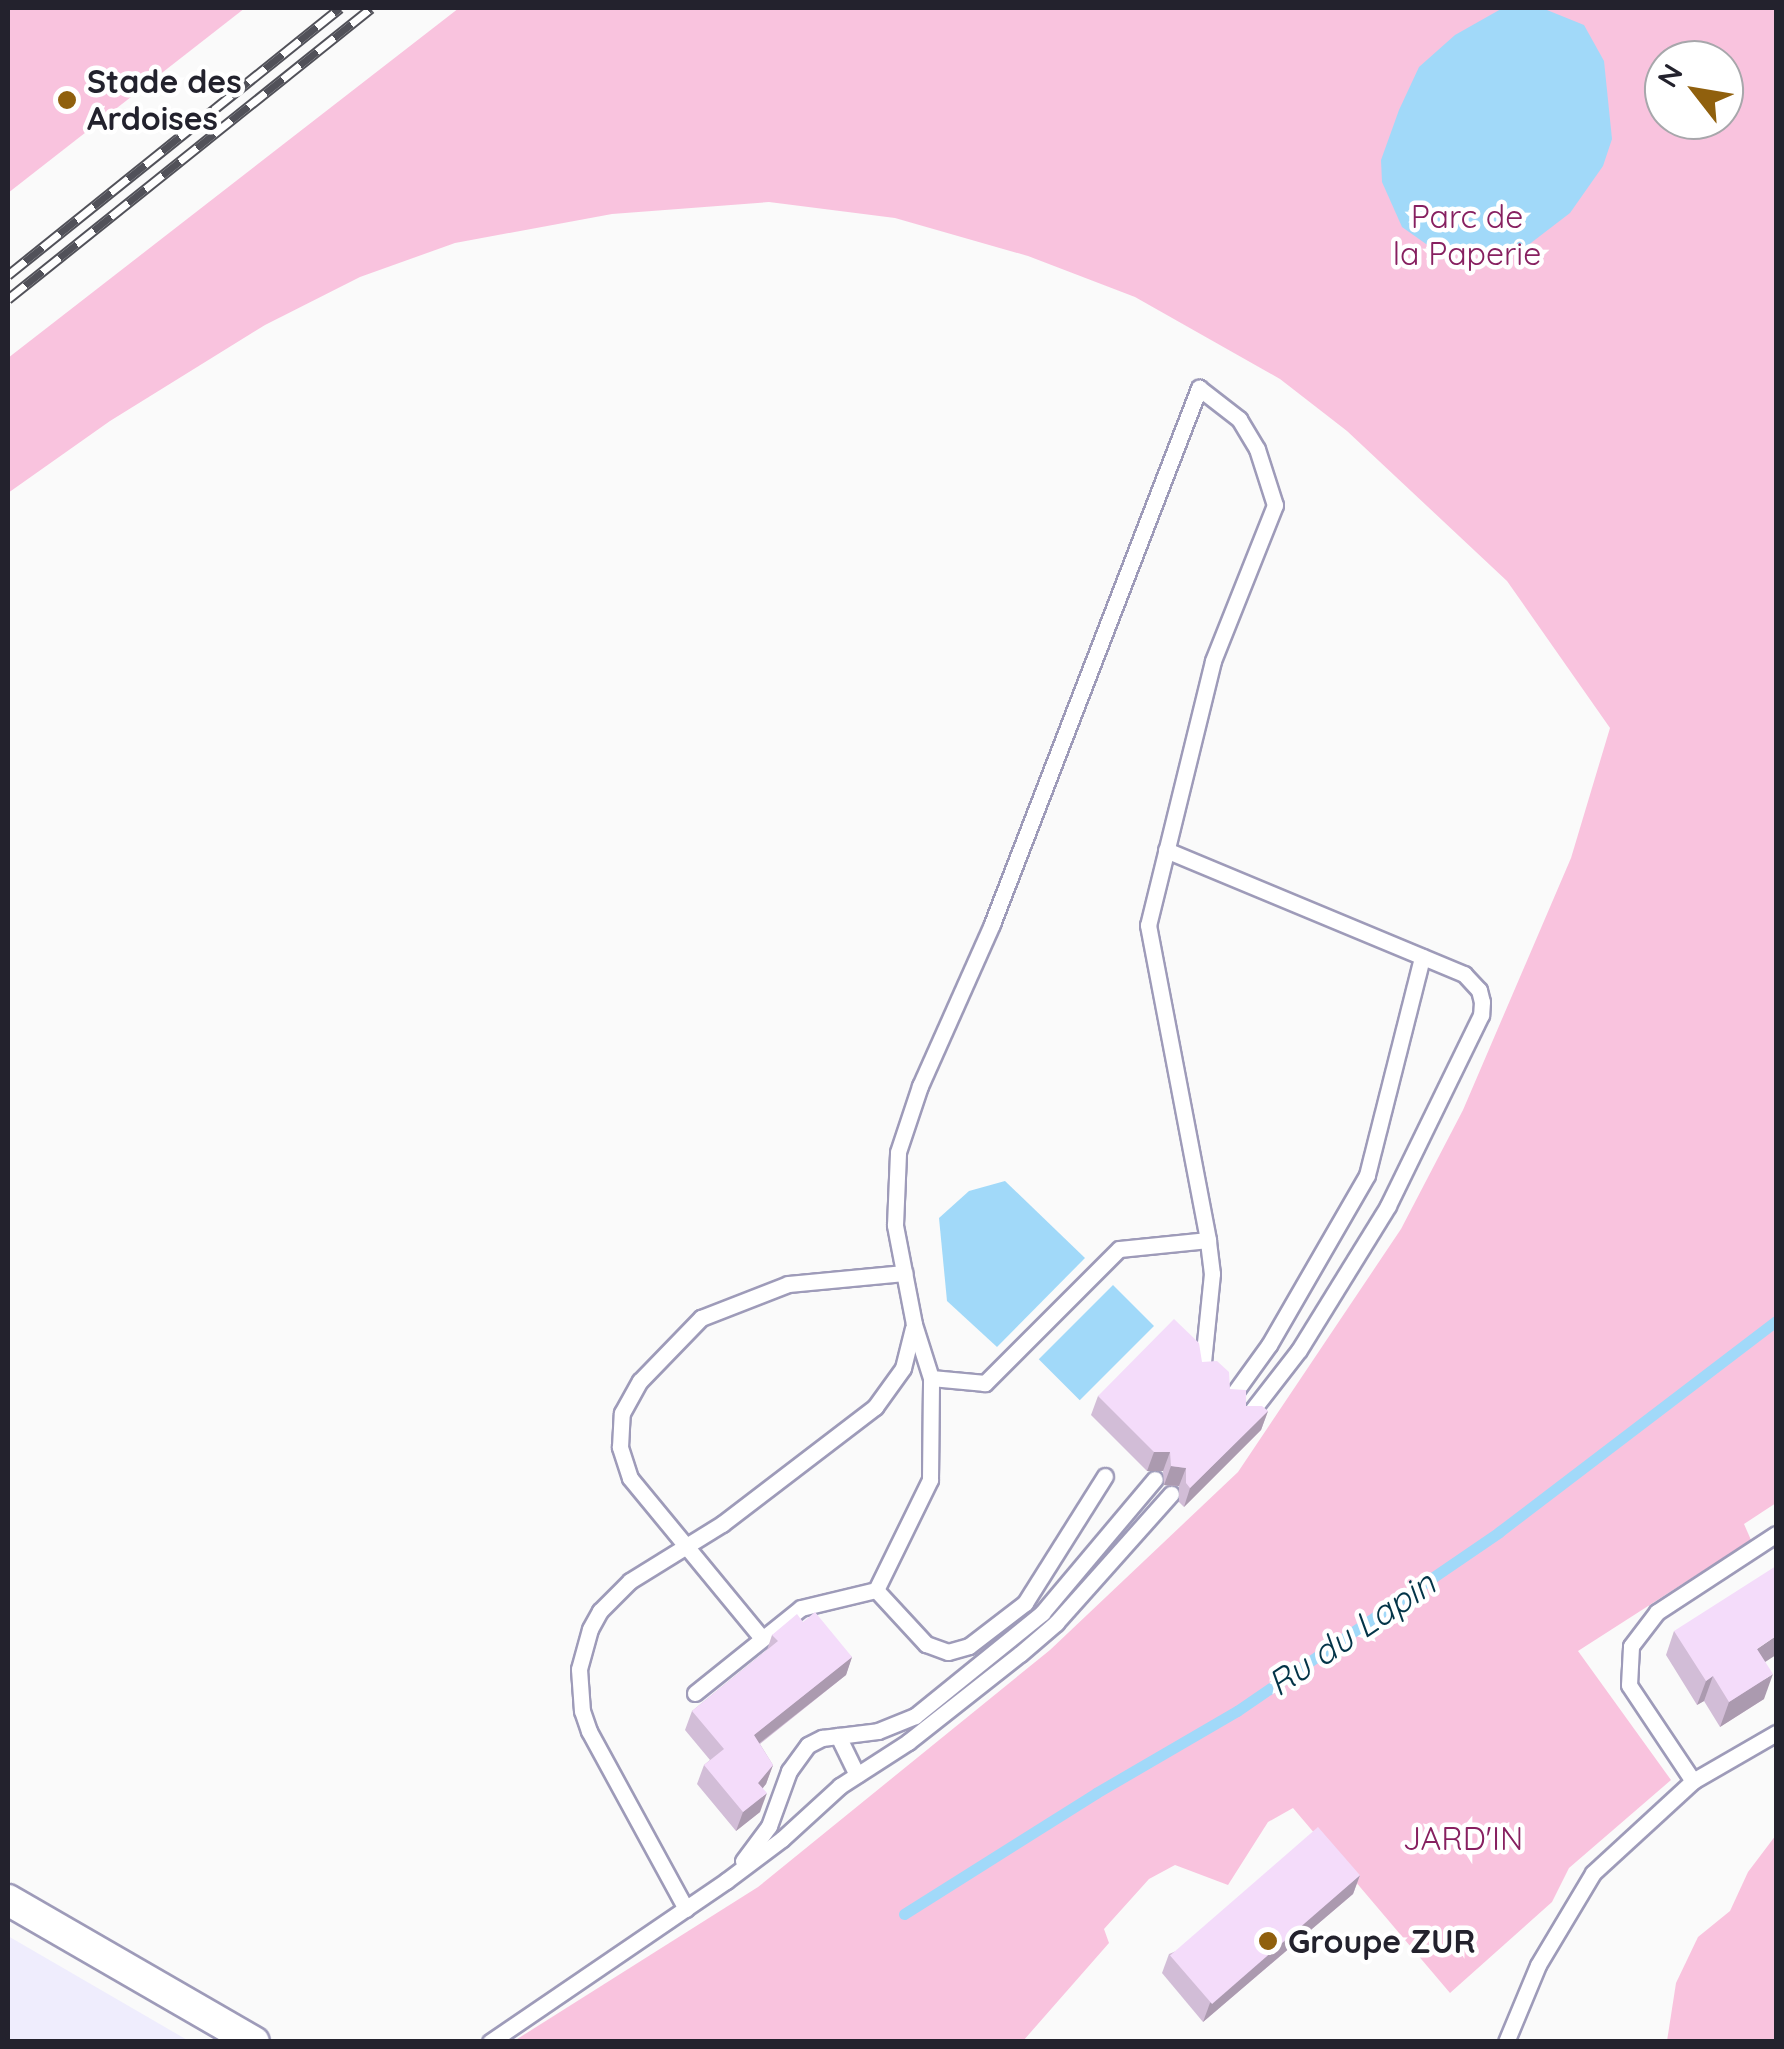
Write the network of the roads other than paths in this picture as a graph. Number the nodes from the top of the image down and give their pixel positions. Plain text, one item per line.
1 (1166, 850) junction
2 (1422, 956) junction
3 (1208, 1240) junction
4 (904, 1273) junction
5 (914, 1324) junction
6 (1202, 1372) edge
7 (931, 1378) junction
8 (1230, 1399) edge
9 (1248, 1417) edge
10 (1105, 1476) dead end
11 (1156, 1479) edge
12 (1171, 1494) edge
13 (1776, 1534) edge
14 (686, 1546) junction
15 (876, 1590) junction
16 (761, 1637) junction
17 (696, 1694) dead end
18 (1776, 1733) edge
19 (838, 1736) junction
20 (857, 1775) junction
21 (1693, 1782) junction
22 (732, 1876) junction
23 (8, 1900) edge
24 (686, 1909) junction
25 (254, 2042) edge
26 (490, 2042) edge
27 (1506, 2042) edge

1 - 2 lane
1 - 3 lane
1 - 4 lane
2 - 8 lane
2 - 9 lane
3 - 6 lane
3 - 7 lane
4 - 5 lane
4 - 14 lane
5 - 7 lane
5 - 14 lane
7 - 15 lane
10 - 15 lane
11 - 19 lane
12 - 20 lane
13 - 21 lane
14 - 16 lane
14 - 24 lane
15 - 16 lane
16 - 17 lane
18 - 21 lane
19 - 20 lane
19 - 22 lane
20 - 22 lane
21 - 27 lane
22 - 24 lane
23 - 25 street
24 - 26 lane

